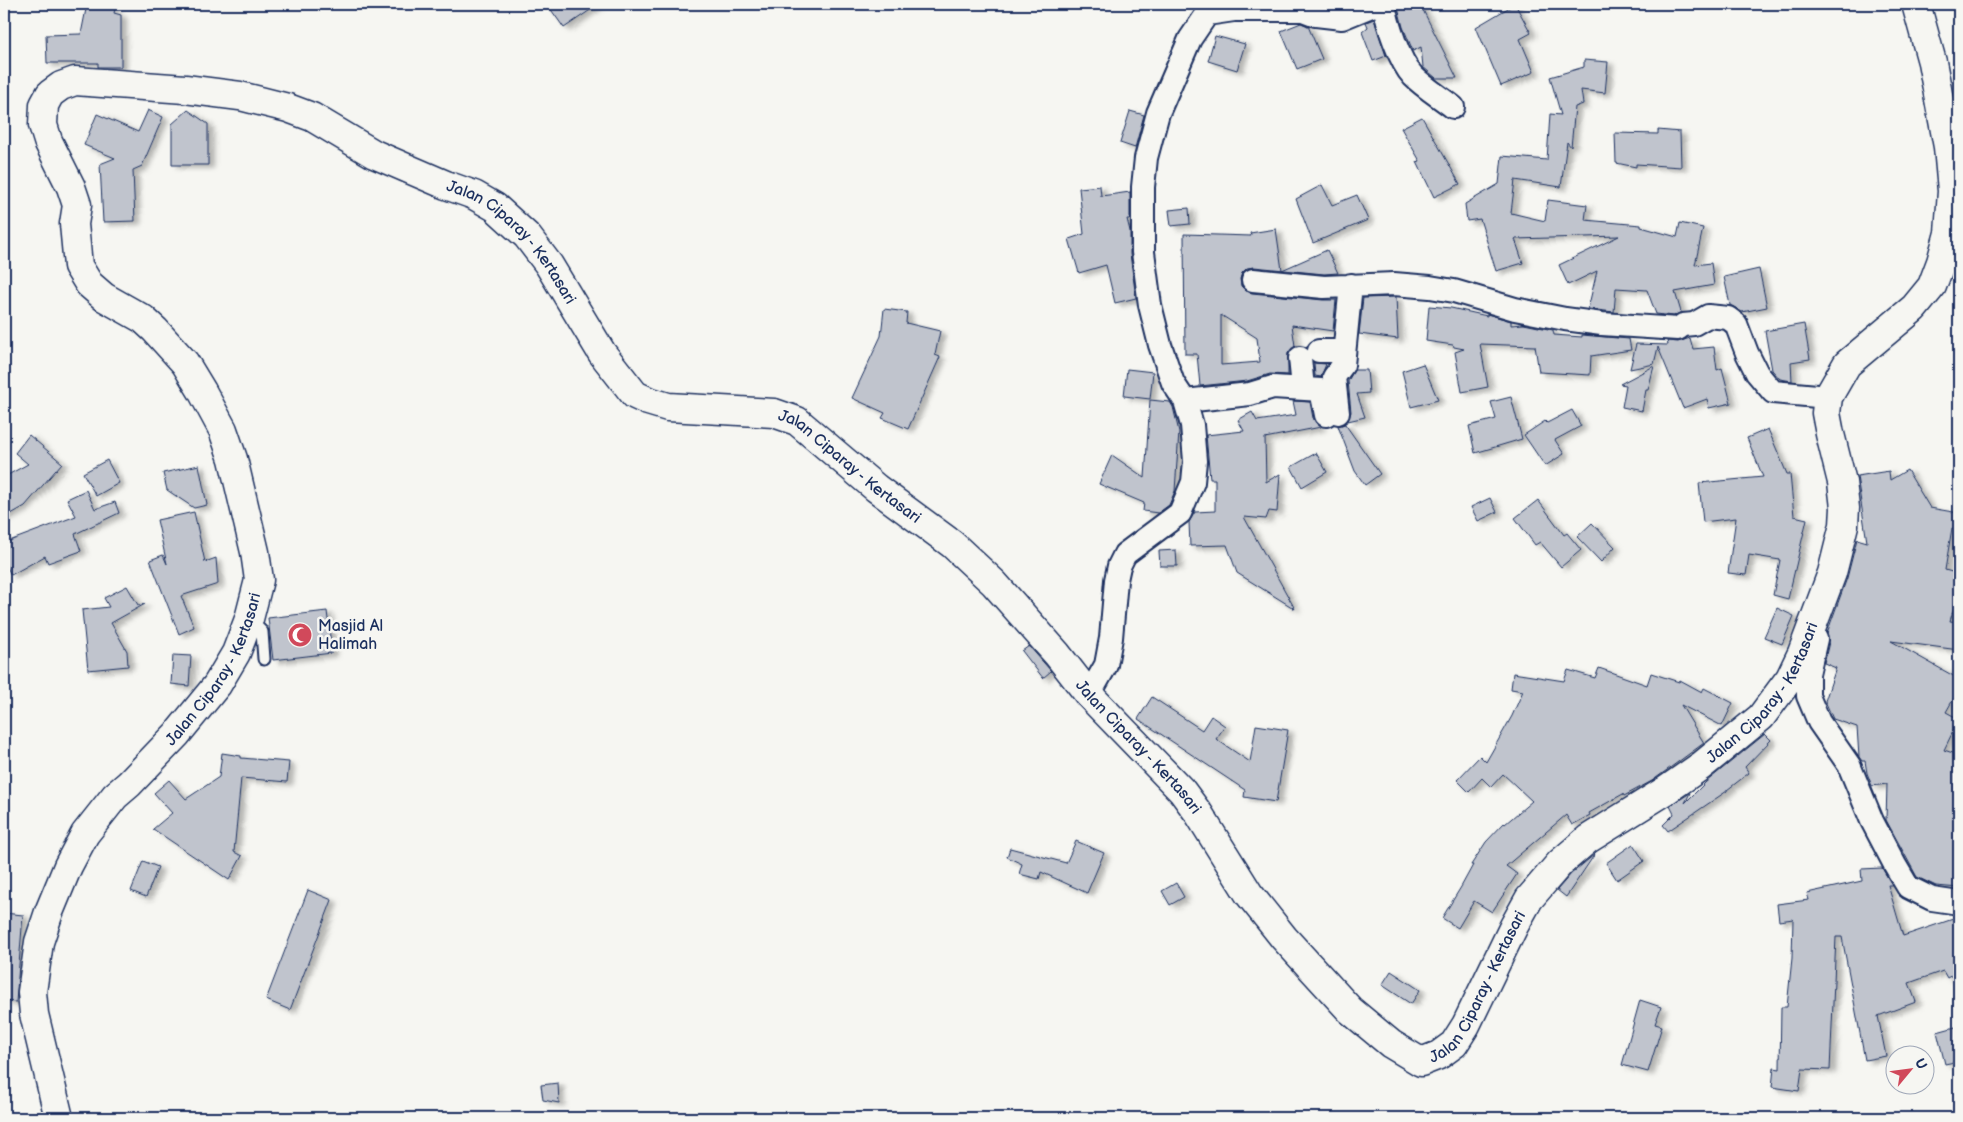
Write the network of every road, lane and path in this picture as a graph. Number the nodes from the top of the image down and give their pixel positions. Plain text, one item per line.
1 (1376, 4) edge
2 (1384, 4) edge
3 (1916, 4) edge
4 (1453, 107) dead end
5 (1253, 280) dead end
6 (1351, 285) junction
7 (1343, 351) junction
8 (1303, 388) junction
9 (1828, 398) junction
10 (1186, 401) junction
11 (249, 619) junction
12 (1814, 624) junction
13 (264, 660) dead end
14 (1089, 695) junction
15 (1959, 903) edge
16 (59, 1118) edge

1 - 10 street
2 - 4 street
3 - 9 main road, Jalan Ciparay - Kertasari
5 - 6 street
6 - 7 street
6 - 9 street
7 - 8 street
7 - 8 street
8 - 10 street
9 - 12 main road, Jalan Ciparay - Kertasari
10 - 14 street
11 - 13 lane
11 - 14 main road, Jalan Ciparay - Kertasari
11 - 16 main road, Jalan Ciparay - Kertasari
12 - 14 main road, Jalan Ciparay - Kertasari
12 - 15 street

